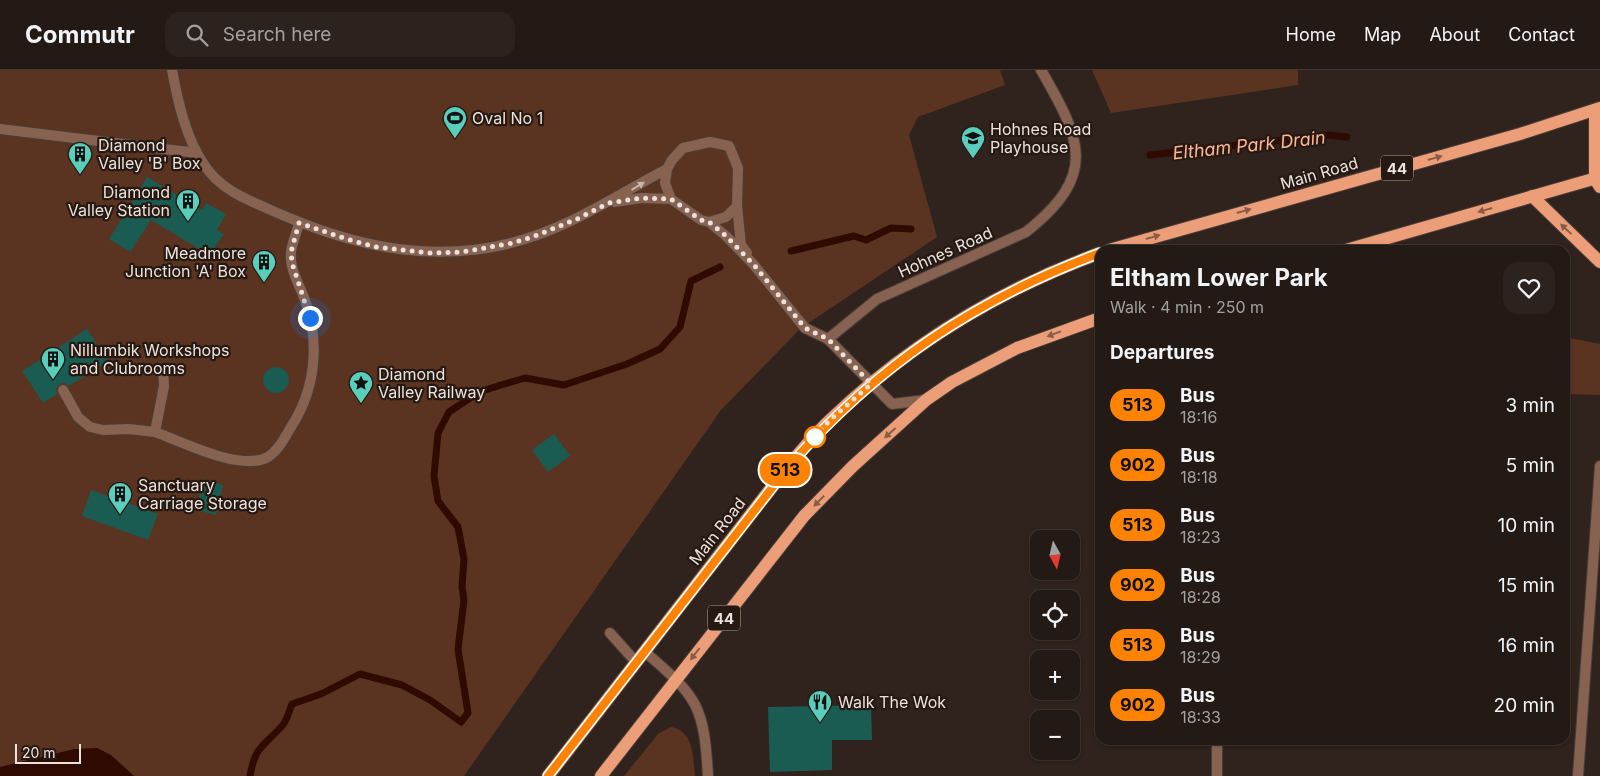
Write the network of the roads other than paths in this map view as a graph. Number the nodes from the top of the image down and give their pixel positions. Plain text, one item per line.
1 (172, 70) edge
2 (1041, 70) edge
3 (1598, 111) edge
4 (0, 129) edge
5 (197, 153) junction
6 (667, 169) junction
7 (1598, 181) edge
8 (1532, 196) junction
9 (671, 199) junction
10 (609, 203) junction
11 (737, 206) junction
12 (709, 222) junction
13 (299, 223) junction
14 (1127, 245) edge
15 (1363, 245) edge
16 (1095, 255) edge
17 (1600, 262) edge
18 (754, 265) junction
19 (1095, 320) edge
20 (828, 339) junction
21 (163, 369) dead end
22 (871, 384) junction
23 (64, 390) dead end
24 (926, 400) junction
25 (156, 432) junction
26 (1600, 466) edge
27 (610, 633) dead end
28 (645, 652) junction
29 (636, 662) junction
30 (676, 679) junction
31 (1217, 745) edge
32 (548, 776) edge
33 (601, 776) edge
34 (708, 776) edge
35 (1217, 776) edge
36 (1578, 776) edge

1 - 5 street
2 - 20 street, Hohnes Road
3 - 7 main road, Main Road
14 -> 3 main road, Main Road / 44
4 - 5 street
5 - 13 street
6 - 9 street
10 -> 6 street
6 - 11 street
7 - 8 main road, Main Road
8 -> 15 main road, Main Road
17 -> 8 main road
9 - 10 street
9 - 12 street
10 - 13 street
11 - 12 street
11 - 18 street
12 - 18 street
13 - 25 street
16 - 22 main road, Main Road / 44
18 - 20 street
19 -> 24 main road, 44
20 - 22 street
21 - 25 street
22 - 24 street
22 - 28 main road, Main Road / 44
23 - 25 street
24 -> 30 main road, 44
26 - 36 street
27 - 29 street
28 - 29 main road, Main Road / 44
28 - 30 street
29 - 32 main road, Main Road / 44
30 - 33 main road, 44
30 - 34 street
31 - 35 street

